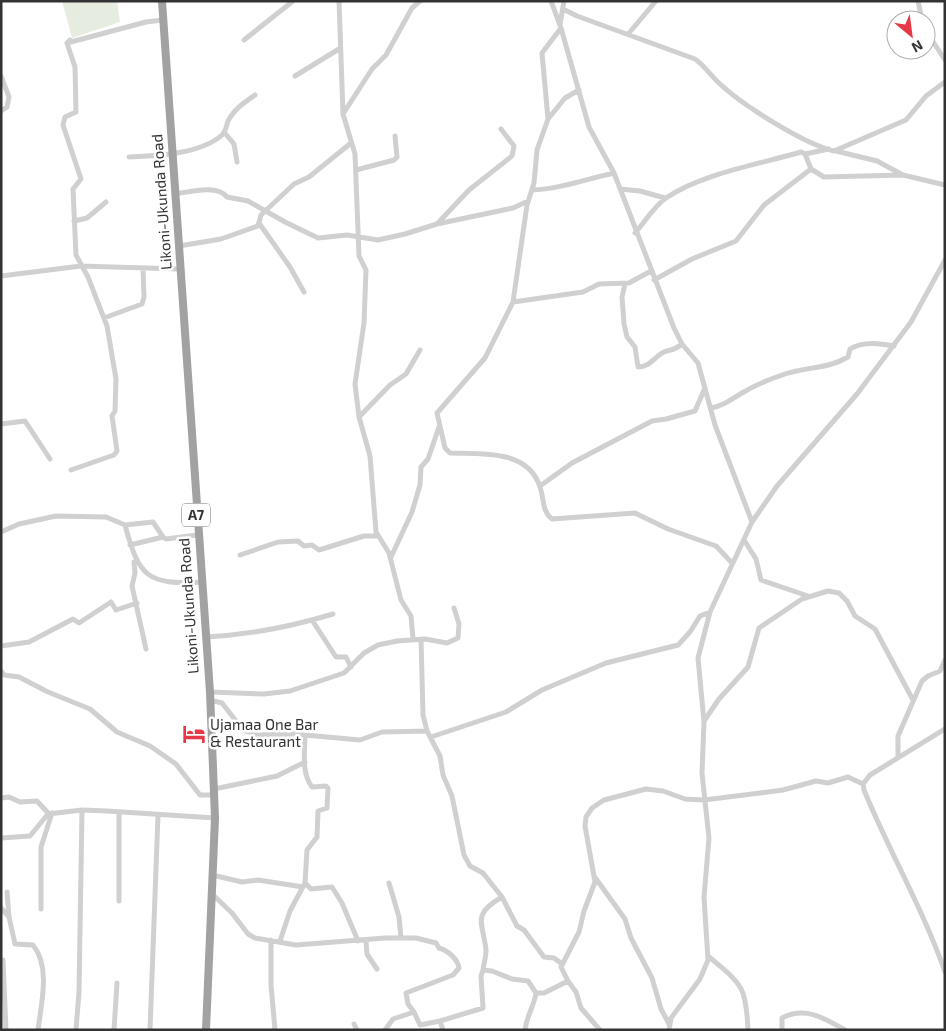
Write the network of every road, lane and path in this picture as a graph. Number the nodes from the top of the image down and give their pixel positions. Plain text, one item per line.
1 (162, 1) edge
2 (293, 1) edge
3 (339, 1) edge
4 (420, 1) edge
5 (551, 1) edge
6 (564, 1) edge
7 (656, 1) edge
8 (563, 9) junction
9 (163, 20) junction
10 (560, 26) junction
11 (629, 33) junction
12 (244, 40) dead end
13 (936, 46) edge
14 (339, 49) junction
15 (945, 60) edge
16 (1, 76) edge
17 (295, 76) dead end
18 (945, 82) edge
19 (579, 90) junction
20 (255, 95) dead end
21 (1, 112) edge
22 (343, 114) junction
23 (548, 119) junction
24 (501, 128) dead end
25 (224, 132) junction
26 (395, 136) dead end
27 (351, 143) junction
28 (831, 150) junction
29 (805, 154) junction
30 (172, 155) junction
31 (130, 157) dead end
32 (237, 162) dead end
33 (811, 169) junction
34 (356, 170) junction
35 (614, 173) junction
36 (903, 175) junction
37 (945, 185) edge
38 (620, 189) junction
39 (532, 190) junction
40 (175, 194) junction
41 (665, 198) junction
42 (528, 201) junction
43 (106, 202) dead end
44 (268, 211) junction
45 (74, 221) junction
46 (259, 223) junction
47 (437, 224) junction
48 (635, 233) junction
49 (359, 236) junction
50 (178, 246) junction
51 (945, 260) edge
52 (81, 266) junction
53 (143, 268) junction
54 (180, 269) junction
55 (651, 271) junction
56 (1, 276) edge
57 (654, 280) junction
58 (624, 284) junction
59 (304, 292) dead end
60 (513, 302) junction
61 (104, 318) junction
62 (682, 344) junction
63 (894, 346) junction
64 (420, 350) dead end
65 (704, 390) junction
66 (711, 408) junction
67 (359, 417) junction
68 (1, 424) edge
69 (439, 427) junction
70 (50, 458) dead end
71 (71, 470) dead end
72 (540, 486) junction
73 (752, 522) junction
74 (125, 525) junction
75 (1, 532) edge
76 (198, 535) junction
77 (378, 536) junction
78 (163, 537) junction
79 (744, 540) junction
80 (130, 545) junction
81 (240, 555) dead end
82 (134, 556) junction
83 (391, 557) junction
84 (732, 563) junction
85 (202, 582) junction
86 (808, 596) junction
87 (137, 603) junction
88 (454, 608) dead end
89 (710, 612) junction
90 (333, 614) dead end
91 (312, 620) junction
92 (205, 637) junction
93 (412, 639) junction
94 (421, 639) junction
95 (1, 646) edge
96 (146, 649) dead end
97 (945, 660) edge
98 (351, 667) junction
99 (1, 671) edge
100 (210, 696) junction
101 (913, 700) junction
102 (704, 722) junction
103 (945, 729) edge
104 (427, 731) junction
105 (305, 735) junction
106 (431, 737) junction
107 (898, 756) junction
108 (305, 762) junction
109 (863, 784) junction
110 (214, 792) junction
111 (1, 798) edge
112 (704, 800) junction
113 (82, 810) junction
114 (119, 812) junction
115 (50, 814) junction
116 (158, 815) junction
117 (215, 818) junction
118 (1, 838) edge
119 (212, 875) junction
120 (594, 875) junction
121 (389, 883) dead end
122 (304, 885) junction
123 (7, 892) dead end
124 (210, 893) junction
125 (502, 896) junction
126 (119, 902) dead end
127 (1, 908) edge
128 (41, 909) dead end
129 (9, 918) junction
130 (401, 938) junction
131 (271, 940) junction
132 (366, 940) junction
133 (280, 941) junction
134 (358, 941) junction
135 (708, 956) junction
136 (3, 960) dead end
137 (562, 963) junction
138 (377, 969) dead end
139 (483, 970) junction
140 (945, 972) edge
141 (568, 982) junction
142 (117, 983) dead end
143 (536, 992) junction
144 (414, 1012) junction
145 (440, 1021) junction
146 (354, 1024) dead end
147 (669, 1027) edge
148 (6, 1030) edge
149 (38, 1030) edge
150 (76, 1030) edge
151 (114, 1030) edge
152 (150, 1030) edge
153 (206, 1030) edge
154 (276, 1030) edge
155 (357, 1030) edge
156 (385, 1030) edge
157 (443, 1030) edge
158 (526, 1030) edge
159 (600, 1030) edge
160 (748, 1030) edge
161 (782, 1030) edge
162 (845, 1030) edge

1 - 9 highway, Likoni-Ukunda Road / A7
2 - 12 street
3 - 14 street
4 - 22 street
5 - 10 street
6 - 8 street
7 - 11 street
8 - 10 street
8 - 11 street
9 - 30 highway, Likoni-Ukunda Road / A7
9 - 45 street
10 - 19 street
10 - 23 street
11 - 28 street
13 - 15 street
14 - 17 street
14 - 22 street
16 - 21 street
18 - 28 street
19 - 23 street
19 - 35 street
20 - 25 street
22 - 27 street
23 - 39 street
24 - 47 street
25 - 30 street
25 - 32 street
26 - 34 street
27 - 34 street
27 - 44 street
28 - 29 street
28 - 36 street
29 - 33 street
29 - 41 street
30 - 31 street
30 - 40 highway, Likoni-Ukunda Road / A7
33 - 36 street
33 - 57 street
34 - 49 street
35 - 38 street
35 - 39 street
36 - 37 street
38 - 41 street
38 - 48 street
39 - 42 street
40 - 44 street
40 - 50 highway, Likoni-Ukunda Road / A7
41 - 48 street
42 - 47 street
42 - 60 street
43 - 45 street
44 - 46 street
44 - 49 street
45 - 52 street
46 - 50 street
46 - 59 street
47 - 49 street
48 - 55 street
49 - 67 street
50 - 54 highway, Likoni-Ukunda Road / A7
51 - 63 street
52 - 53 street
52 - 56 street
52 - 61 street
53 - 54 street
53 - 61 street
54 - 76 highway, Likoni-Ukunda Road / A7
55 - 57 street
55 - 58 street
57 - 62 street
58 - 60 street
58 - 62 street
60 - 69 street
61 - 71 street
62 - 65 street
63 - 66 street
63 - 73 street
64 - 67 street
65 - 66 street
65 - 72 street
66 - 73 street
67 - 77 street
68 - 70 street
69 - 72 street
69 - 83 street
72 - 84 street
73 - 79 street
74 - 75 street
74 - 78 street
74 - 80 street
76 - 78 street
76 - 85 highway, Likoni-Ukunda Road / A7
77 - 81 street
77 - 83 street
78 - 80 street
79 - 84 street
79 - 86 street
80 - 82 street
82 - 85 street
82 - 87 street
83 - 93 street
84 - 89 street
85 - 92 highway, Likoni-Ukunda Road / A7
86 - 101 street
86 - 102 street
87 - 95 street
87 - 96 street
88 - 94 street
89 - 102 street
89 - 106 street
90 - 91 street
91 - 92 street
91 - 98 street
92 - 100 highway, Likoni-Ukunda Road / A7
93 - 94 street
93 - 98 street
94 - 104 street
97 - 101 street
98 - 100 street
99 - 110 street
100 - 105 street
100 - 110 highway, Likoni-Ukunda Road / A7
101 - 107 street
102 - 112 street
103 - 107 street
104 - 105 street
104 - 106 street
105 - 108 street
106 - 125 street
107 - 109 street
108 - 110 street
108 - 122 street
109 - 112 street
109 - 140 street
110 - 117 highway, Likoni-Ukunda Road / A7
111 - 115 street
112 - 120 street
112 - 135 street
113 - 114 street
113 - 115 street
113 - 150 street
114 - 116 street
114 - 126 street
115 - 118 street
115 - 128 street
116 - 117 street
116 - 152 street
117 - 119 highway, Likoni-Ukunda Road / A7
119 - 122 street
119 - 124 highway, Likoni-Ukunda Road / A7
120 - 137 street
120 - 147 street
121 - 130 street
122 - 133 street
122 - 134 street
123 - 129 street
124 - 131 street
124 - 153 highway, Likoni-Ukunda Road / A7
125 - 137 street
125 - 139 street
127 - 129 street
129 - 149 street
130 - 132 street
130 - 144 street
131 - 133 street
131 - 154 street
132 - 134 street
132 - 138 street
133 - 134 street
135 - 147 street
135 - 160 street
136 - 148 street
137 - 141 street
139 - 143 street
139 - 145 street
141 - 143 street
141 - 159 street
142 - 151 street
143 - 158 street
144 - 145 street
144 - 156 street
145 - 157 street
146 - 155 street
161 - 162 street

